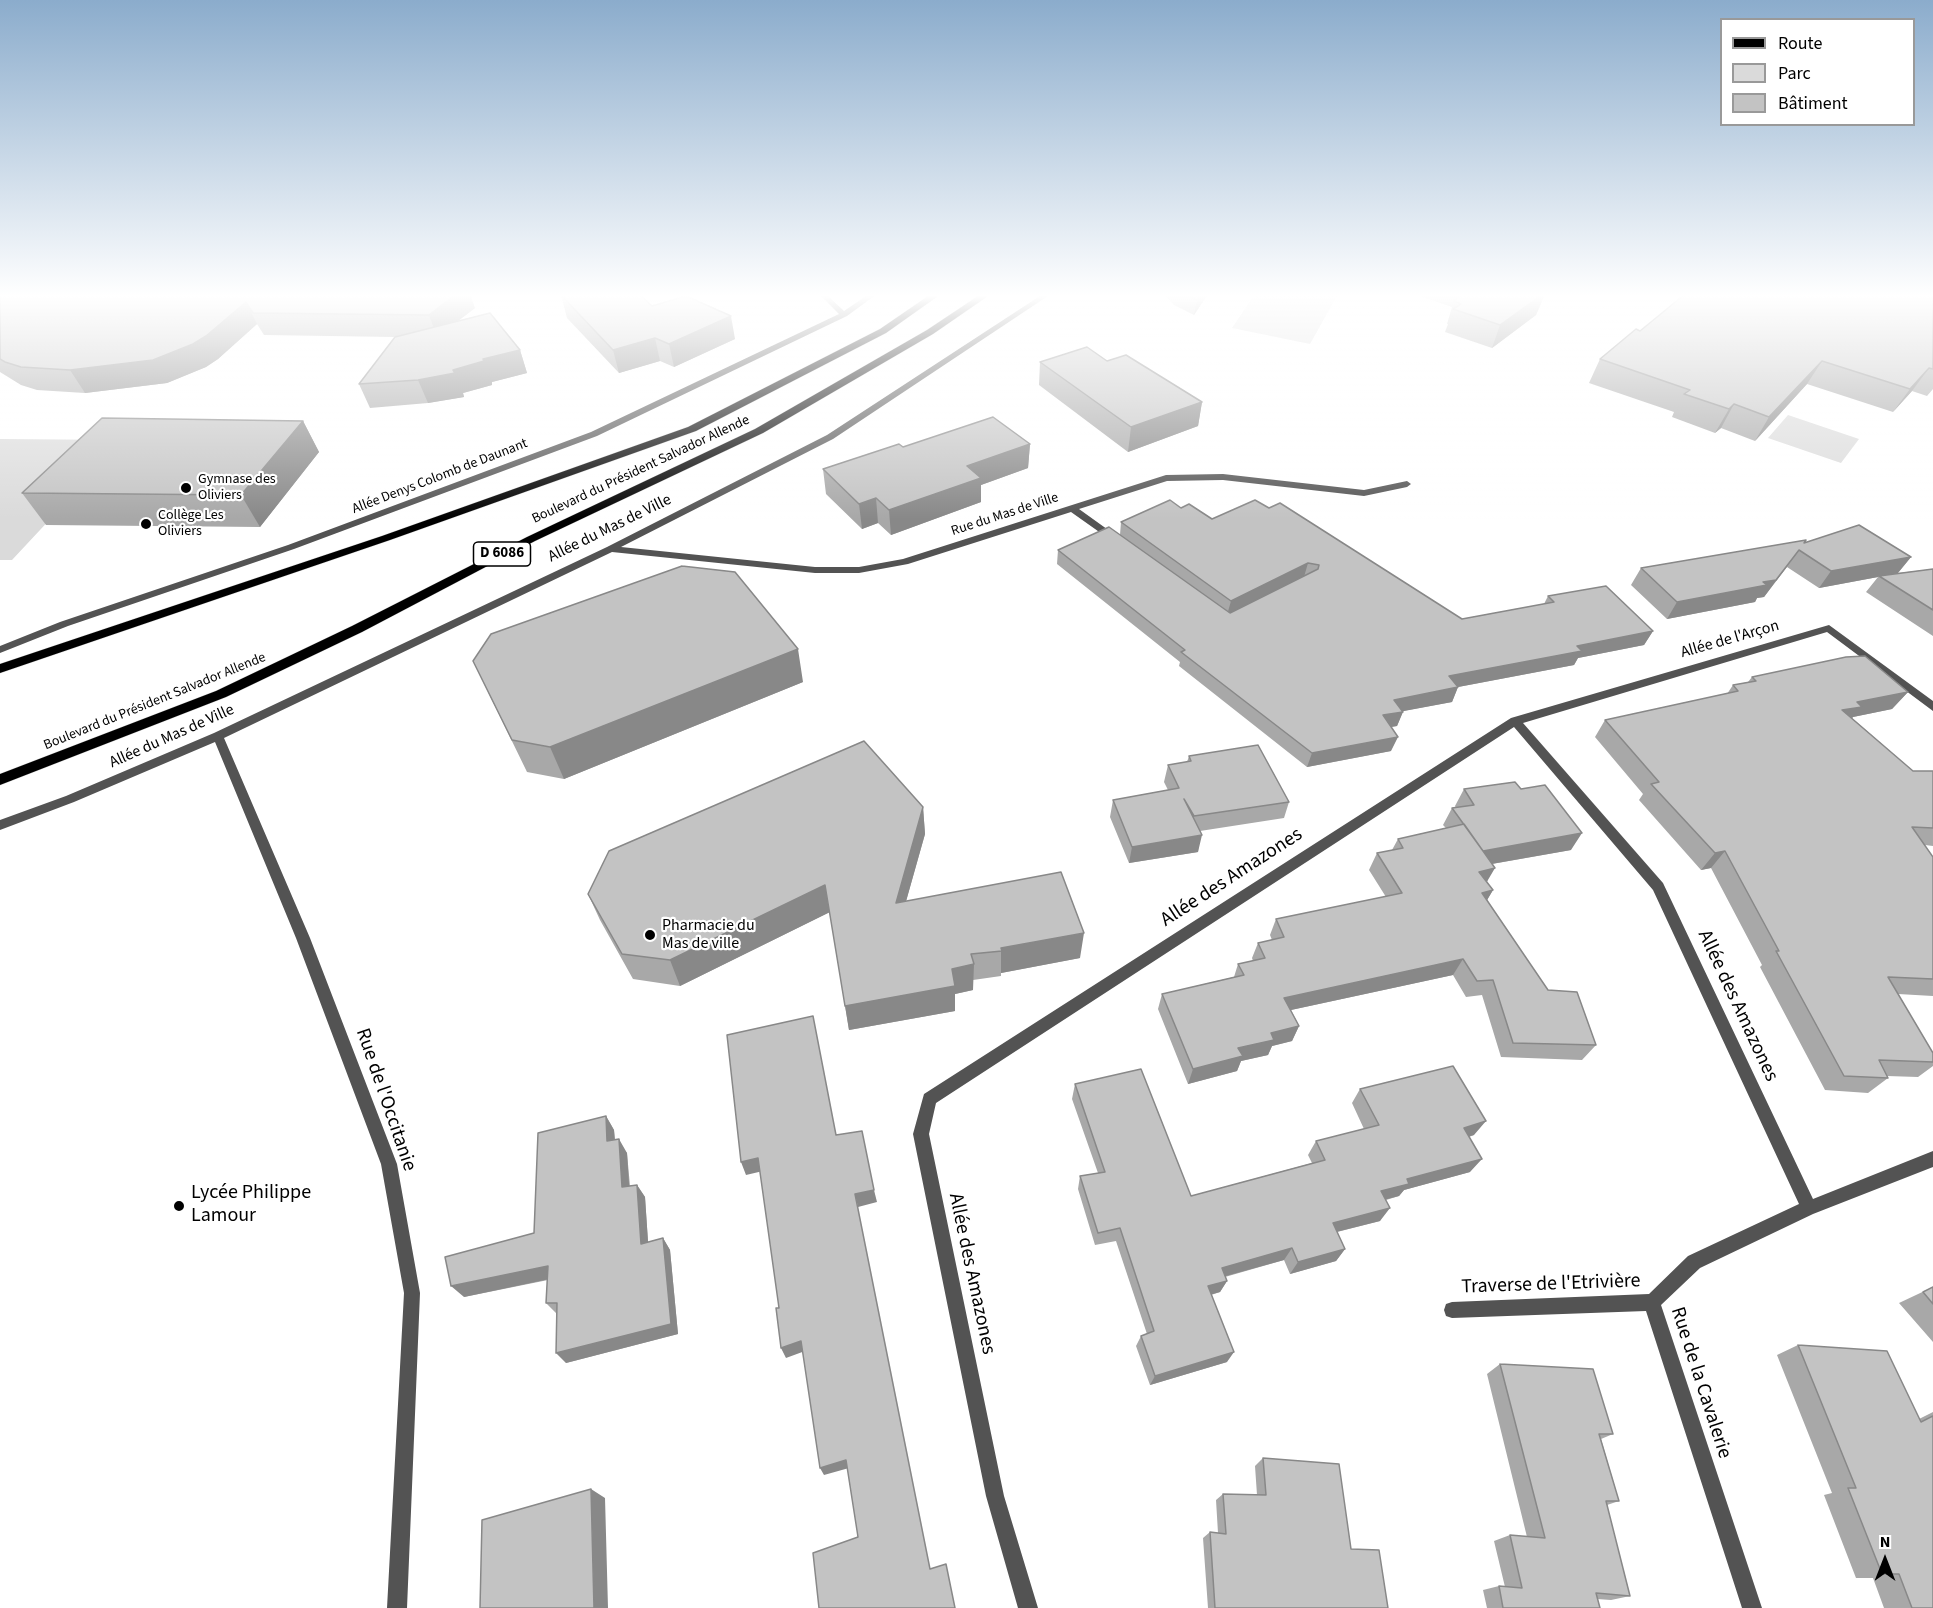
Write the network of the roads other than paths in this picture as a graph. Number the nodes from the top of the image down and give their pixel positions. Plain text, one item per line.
1 (729, 369) edge
2 (809, 369) edge
3 (866, 369) edge
4 (934, 369) edge
5 (1407, 484) dead end
6 (1072, 508) junction
7 (1120, 543) edge
8 (610, 549) junction
9 (0, 650) edge
10 (0, 669) edge
11 (1933, 707) edge
12 (1515, 721) junction
13 (218, 736) junction
14 (0, 780) edge
15 (0, 825) edge
16 (1933, 1159) edge
17 (1809, 1208) junction
18 (1652, 1302) junction
19 (1452, 1310) dead end
20 (397, 1608) edge
21 (1028, 1608) edge
22 (1752, 1608) edge

1 - 9 street, Allée Denys Colomb de Daunant
2 - 10 main road, Boulevard du Président Salvador Allende
3 - 14 main road, Boulevard du Président Salvador Allende / D 6086
4 - 8 street, Allée du Mas de Ville
5 - 6 street, Rue du Mas de Ville
6 - 7 street
6 - 8 street, Rue du Mas de Ville
8 - 13 street, Allée du Mas de Ville
11 - 12 street, Allée de l'Arçon
12 - 17 street, Allée des Amazones
12 - 21 street, Allée des Amazones
13 - 15 street, Allée du Mas de Ville
13 - 20 street, Rue de l'Occitanie
16 - 17 street, Rue de la Cavalerie
17 - 18 street, Rue de la Cavalerie
18 - 19 street, Traverse de l'Etrivière
18 - 22 street, Rue de la Cavalerie

